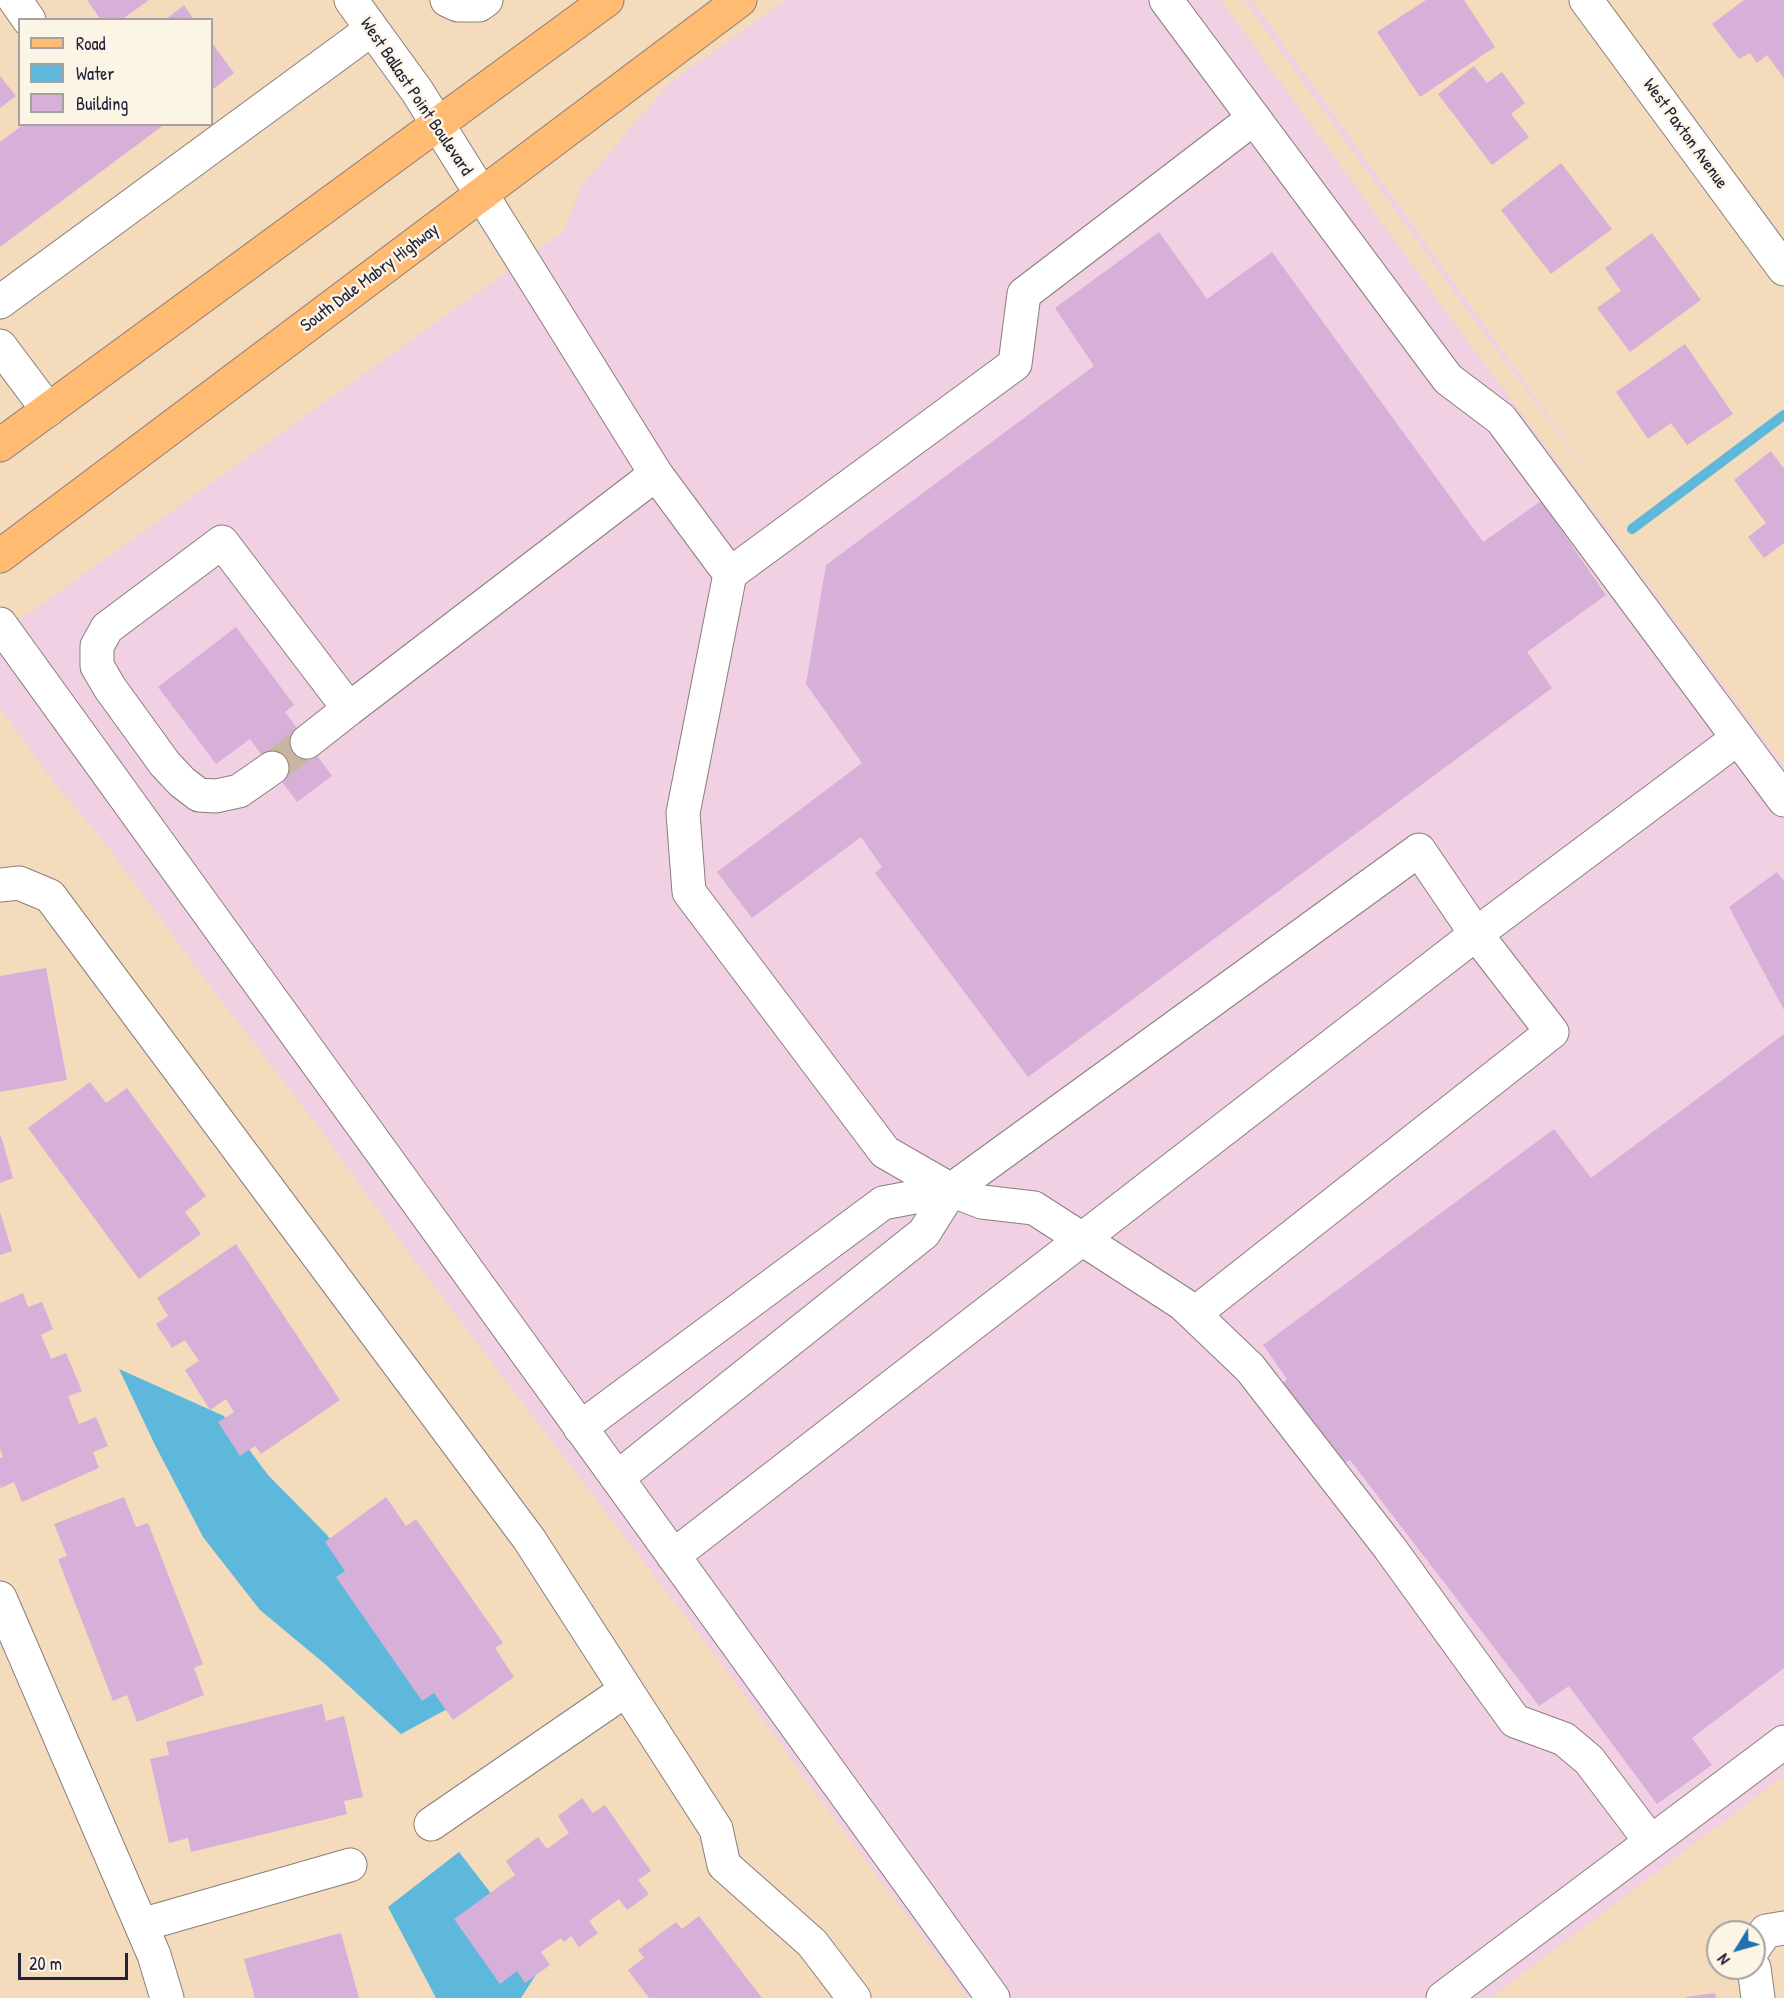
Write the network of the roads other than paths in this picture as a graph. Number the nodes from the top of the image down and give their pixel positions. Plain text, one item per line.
1 (15, 0) edge
2 (351, 0) edge
3 (447, 0) edge
4 (486, 0) edge
5 (607, 0) edge
6 (740, 0) edge
7 (1166, 0) edge
8 (1586, 0) edge
9 (28, 18) edge
10 (372, 29) junction
11 (1254, 118) junction
12 (438, 124) junction
13 (481, 194) junction
14 (1784, 269) edge
15 (0, 302) edge
16 (0, 346) edge
17 (48, 410) junction
18 (0, 446) edge
19 (656, 474) junction
20 (0, 556) edge
21 (730, 574) junction
22 (0, 624) edge
23 (349, 710) junction
24 (1737, 738) junction
25 (307, 742) tunnel mouth
26 (272, 768) tunnel mouth
27 (1784, 800) edge
28 (0, 885) edge
29 (1476, 934) junction
30 (951, 1190) junction
31 (1083, 1240) junction
32 (1194, 1314) junction
33 (580, 1428) junction
34 (617, 1478) junction
35 (673, 1556) junction
36 (0, 1598) edge
37 (626, 1690) junction
38 (1784, 1742) edge
39 (431, 1824) dead end
40 (1651, 1842) junction
41 (350, 1864) dead end
42 (141, 1925) junction
43 (1784, 1928) edge
44 (1766, 1931) edge
45 (1756, 1980) edge
46 (167, 1998) edge
47 (854, 1998) edge
48 (993, 1998) edge
49 (1443, 1998) edge
50 (1758, 1998) edge

1 - 9 street
2 - 10 street, West Ballast Point Boulevard
3 - 4 street
5 - 12 main road
6 - 13 main road, South Dale Mabry Highway
7 - 11 street
8 - 14 street, West Paxton Avenue
10 - 12 street, West Ballast Point Boulevard
10 - 15 street
11 - 21 street
11 - 24 street
12 - 13 street, West Ballast Point Boulevard
12 - 17 main road
13 - 19 street, West Ballast Point Boulevard
13 - 20 main road, South Dale Mabry Highway
16 - 17 street
17 - 18 main road
19 - 21 street, West Ballast Point Boulevard
19 - 23 street
21 - 30 street
22 - 33 street
23 - 25 street
23 - 26 street
24 - 27 street
24 - 29 street
28 - 37 street
29 - 30 street
29 - 31 street
29 - 32 street
30 - 31 street
30 - 33 street
30 - 34 street
31 - 32 street
31 - 35 street
32 - 40 street
33 - 34 street
34 - 35 street
35 - 48 street
36 - 42 street
37 - 39 street
37 - 47 street
38 - 40 street
40 - 49 street
41 - 42 street
42 - 46 street
43 - 44 street
45 - 50 street

